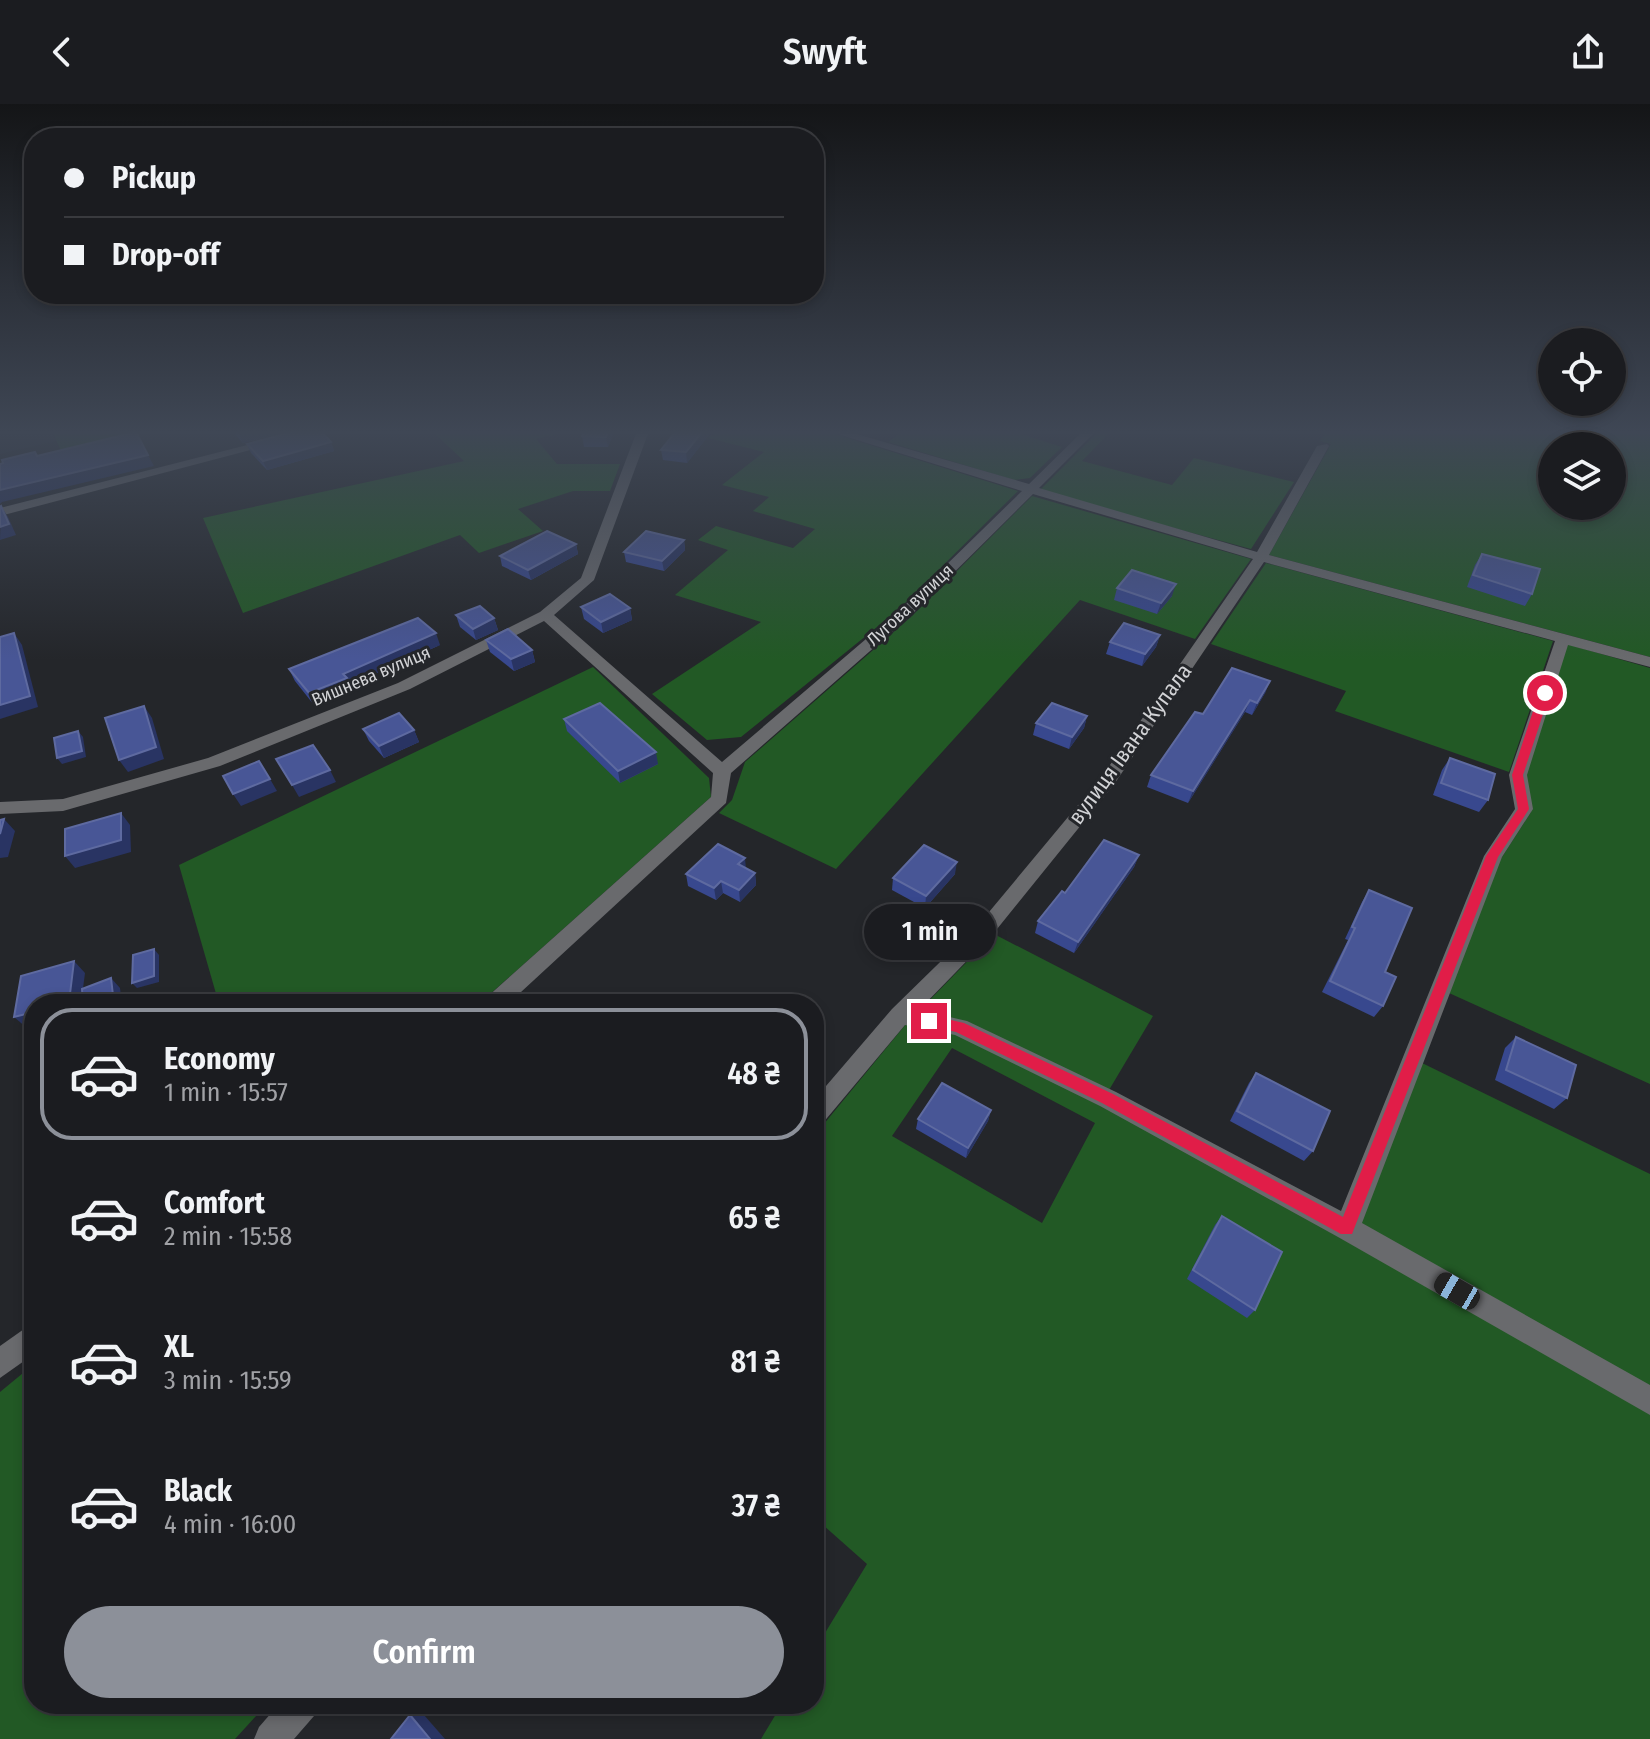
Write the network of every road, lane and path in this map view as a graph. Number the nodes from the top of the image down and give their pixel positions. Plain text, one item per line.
1 (614, 507) edge
2 (1012, 507) edge
3 (1086, 507) edge
4 (1289, 507) edge
5 (1261, 557) junction
6 (545, 615) junction
7 (1563, 638) junction
8 (1650, 662) edge
9 (722, 771) junction
10 (0, 808) edge
11 (505, 994) edge
12 (900, 1015) junction
13 (824, 1105) edge
14 (1347, 1228) junction
15 (24, 1344) edge
16 (0, 1364) edge
17 (1650, 1401) edge
18 (293, 1714) edge
19 (271, 1739) edge

1 - 6 street, Вишнева вулиця
2 - 9 street, Лугова вулиця
3 - 5 street
4 - 5 street, вулиця Івана Купала
5 - 7 street
5 - 12 street, вулиця Івана Купала
6 - 9 street
6 - 10 street, Вишнева вулиця
7 - 8 street
7 - 14 street
9 - 11 street
12 - 13 street, вулиця Івана Купала
12 - 14 street
14 - 17 street
15 - 16 street
18 - 19 street

